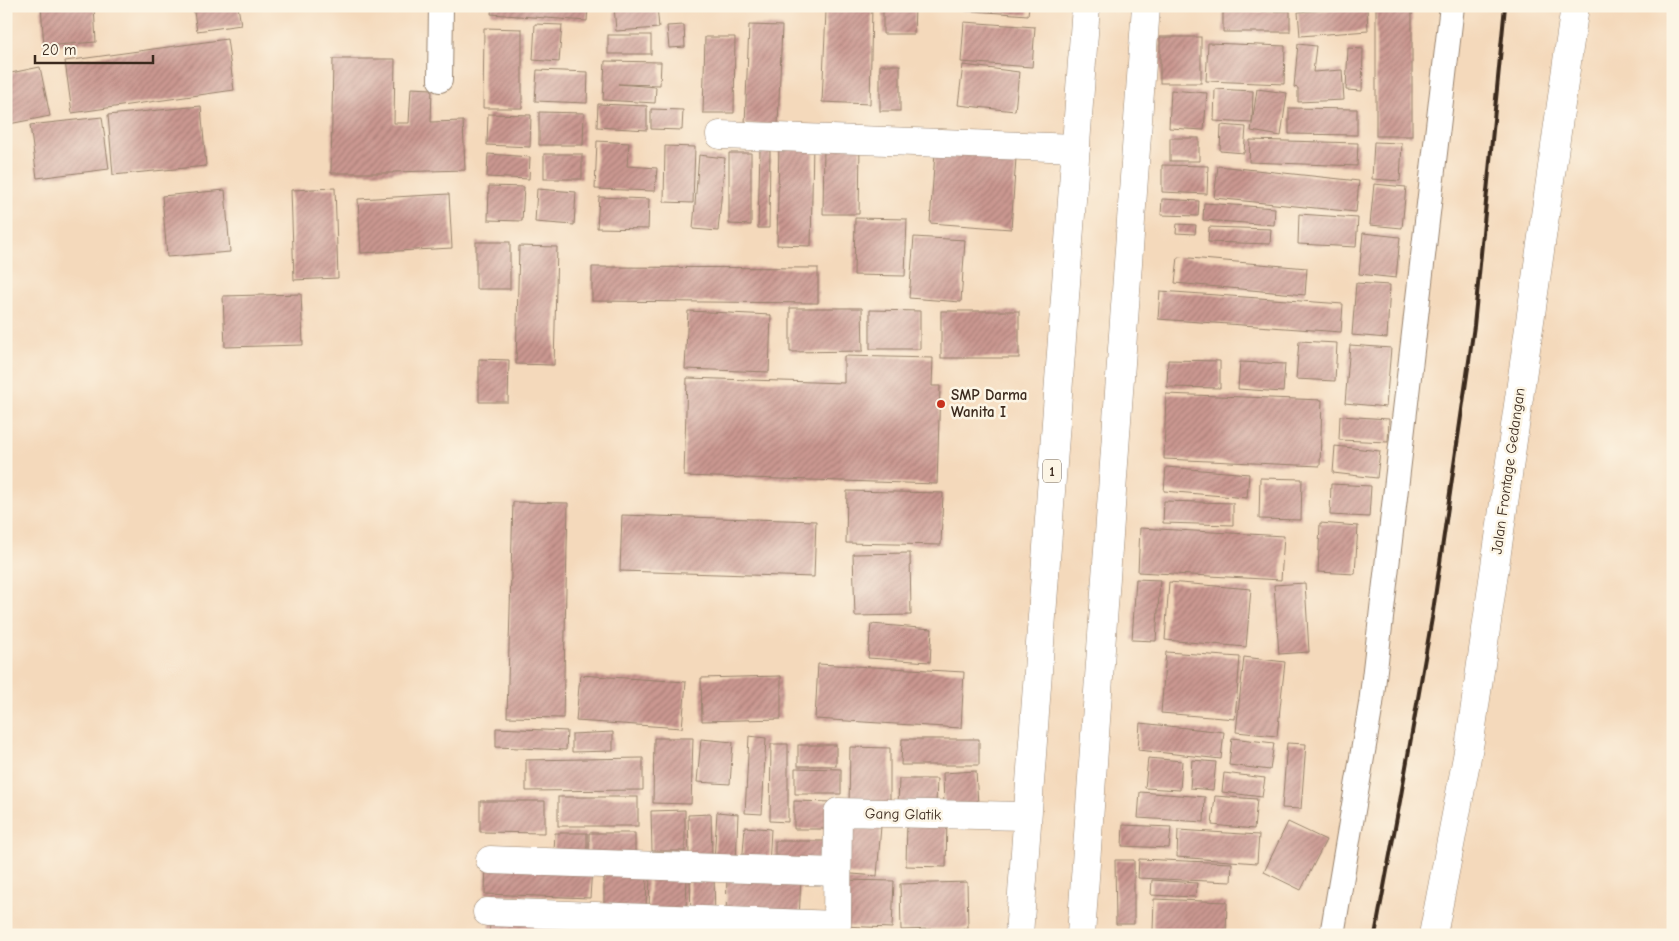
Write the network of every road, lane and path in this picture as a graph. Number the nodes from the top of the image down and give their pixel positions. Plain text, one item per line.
1 (441, 6) edge
2 (1086, 6) edge
3 (1146, 6) edge
4 (1452, 6) edge
5 (1575, 6) edge
6 (440, 80) dead end
7 (720, 135) dead end
8 (1076, 148) junction
9 (1027, 816) junction
10 (490, 860) dead end
11 (837, 872) junction
12 (487, 912) dead end
13 (1018, 935) edge
14 (1081, 935) edge
15 (1332, 935) edge
16 (1433, 935) edge

1 - 6 lane
2 - 8 main road, 1
3 - 14 main road
4 - 15 lane
5 - 16 main road, Jalan Frontage Gedangan
7 - 8 main road
8 - 9 main road, 1
9 - 11 main road, Gang Glatik
9 - 13 main road, 1
10 - 11 main road
11 - 12 main road

